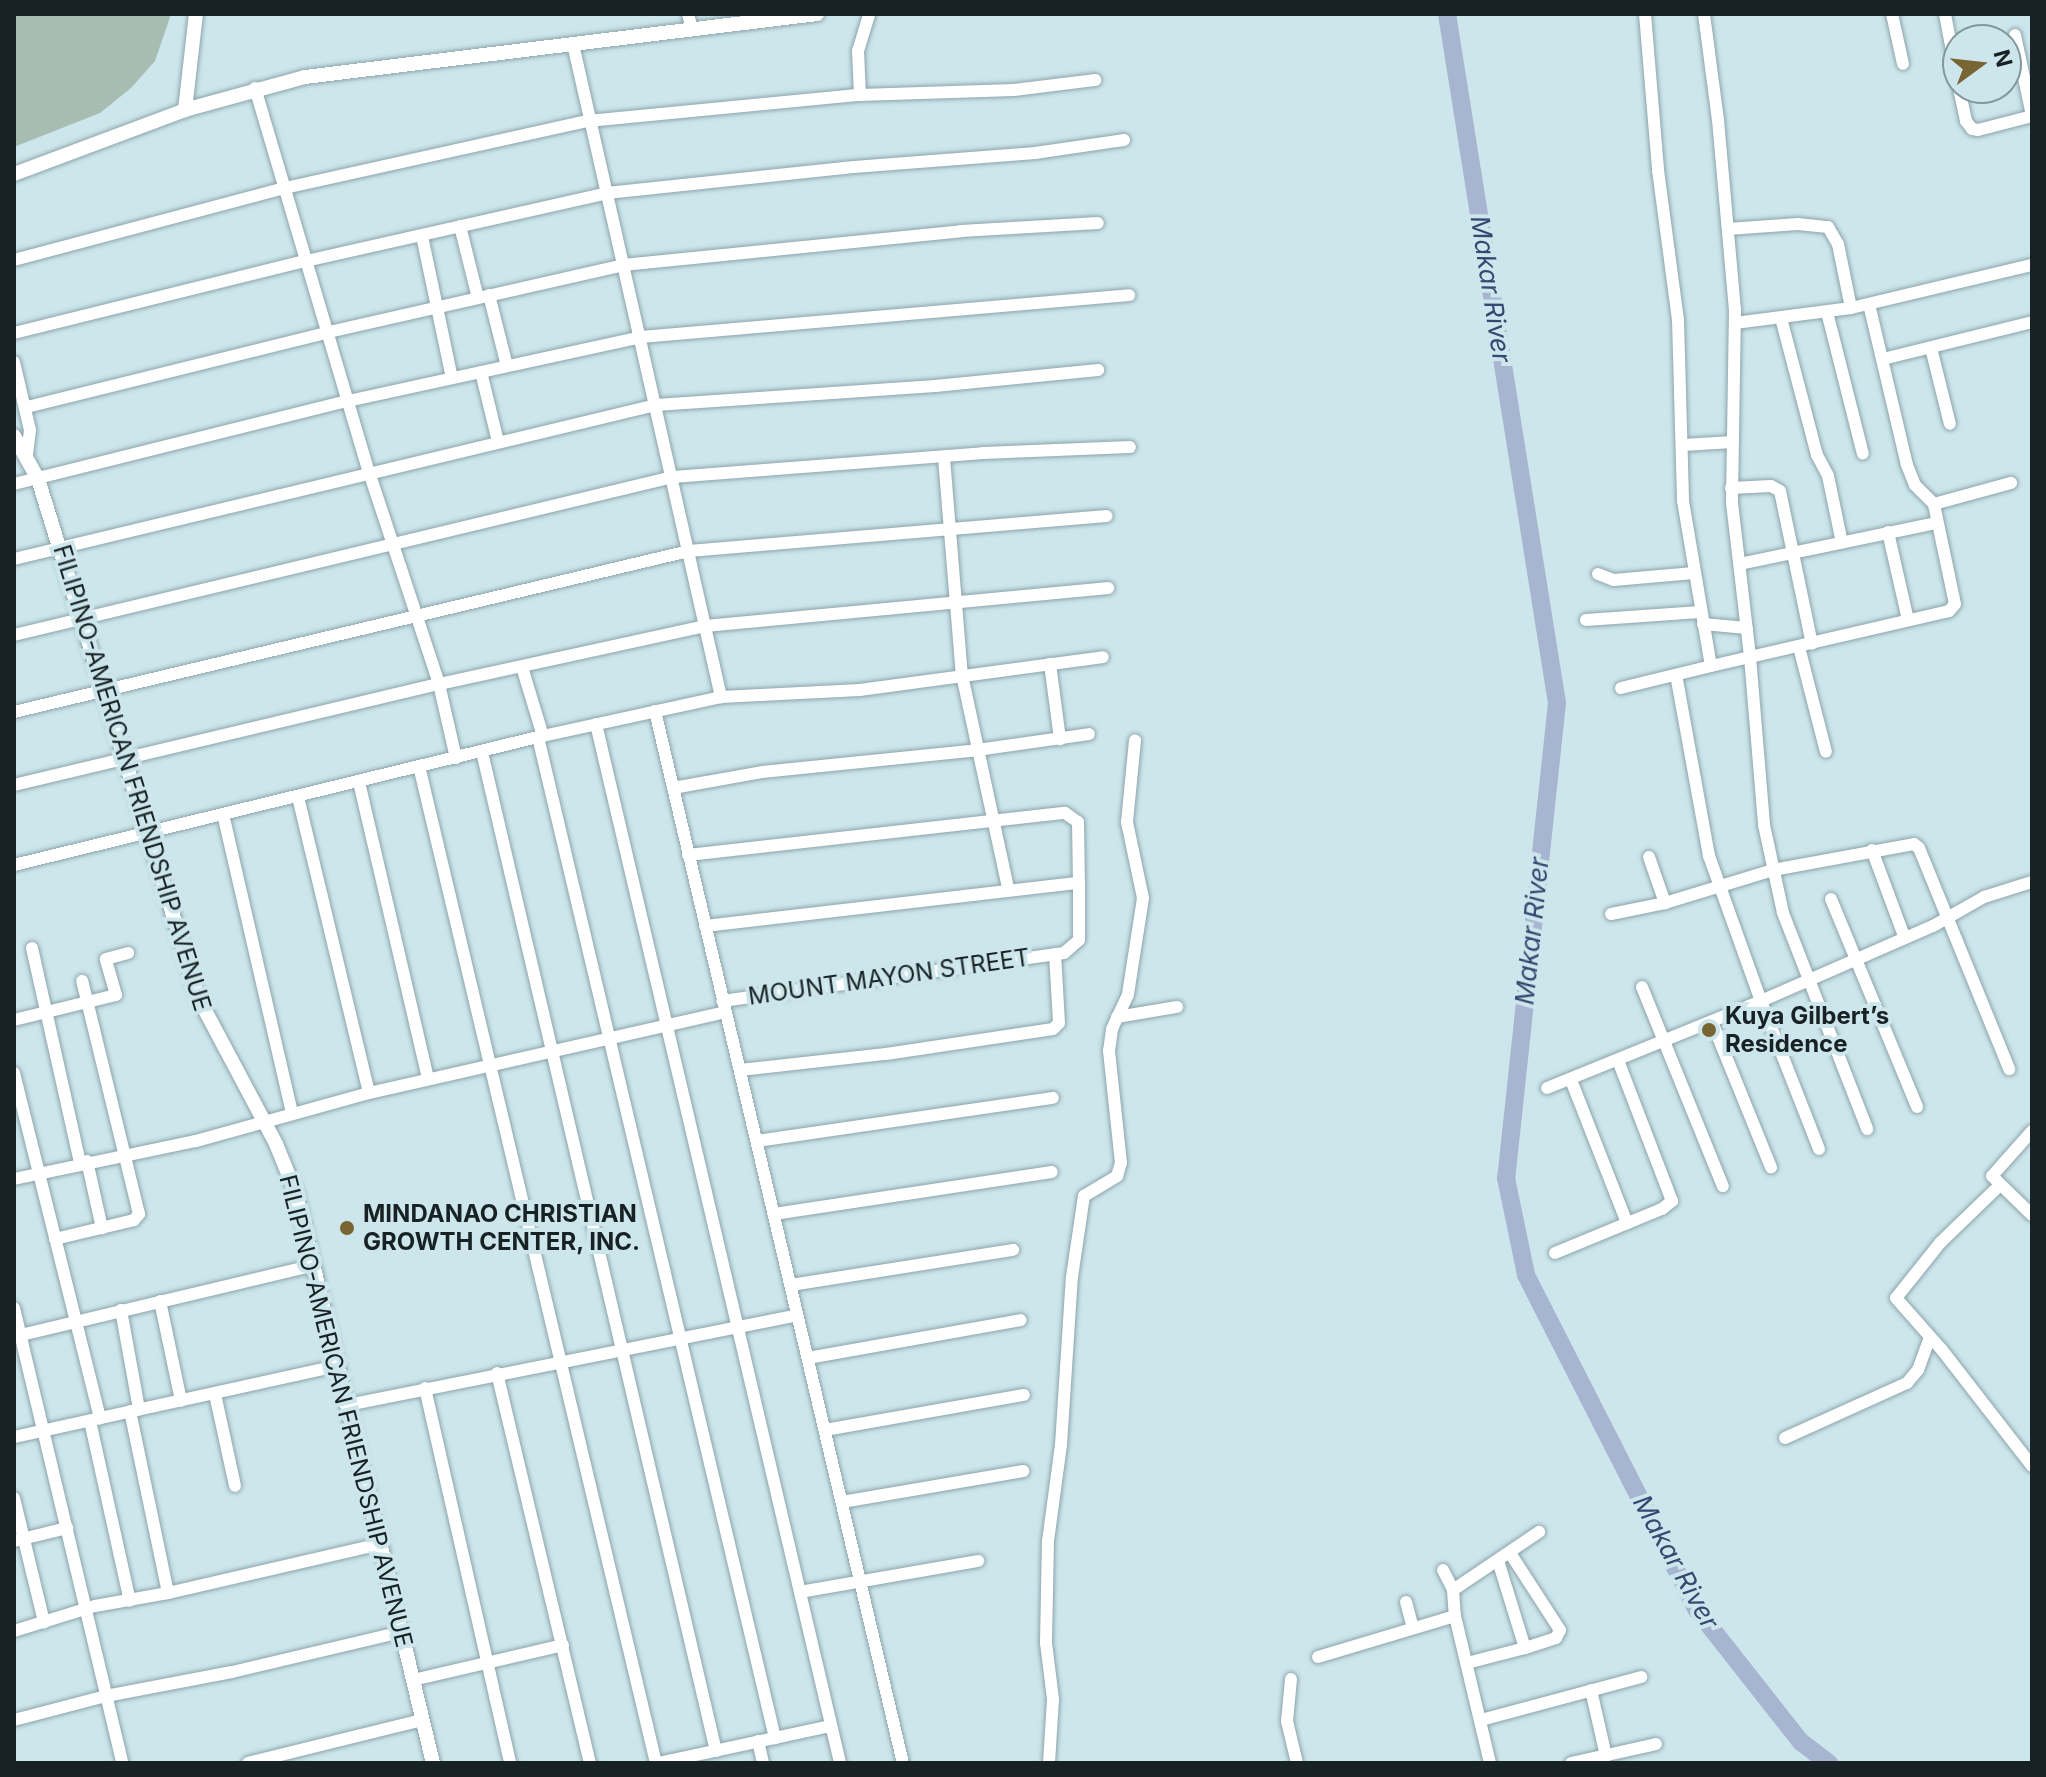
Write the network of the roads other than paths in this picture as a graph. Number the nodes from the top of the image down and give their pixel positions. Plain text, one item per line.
1 (196, 14) edge
2 (688, 14) edge
3 (817, 14) edge
4 (869, 14) edge
5 (1645, 14) edge
6 (1704, 14) edge
7 (1892, 14) edge
8 (692, 29) junction
9 (573, 44) junction
10 (1903, 64) dead end
11 (2022, 68) edge
12 (1095, 80) dead end
13 (255, 88) junction
14 (860, 95) junction
15 (1962, 104) edge
16 (185, 110) junction
17 (2032, 116) edge
18 (588, 121) junction
19 (1124, 140) dead end
20 (14, 174) edge
21 (285, 188) junction
22 (607, 193) junction
23 (1098, 223) dead end
24 (460, 226) junction
25 (1728, 229) junction
26 (422, 236) junction
27 (14, 260) edge
28 (306, 261) junction
29 (623, 265) junction
30 (2032, 265) edge
31 (1129, 295) dead end
32 (484, 296) junction
33 (1869, 304) junction
34 (439, 307) junction
35 (1851, 308) junction
36 (1827, 312) junction
37 (1781, 318) junction
38 (2032, 322) edge
39 (1735, 323) junction
40 (329, 332) junction
41 (14, 333) edge
42 (641, 337) junction
43 (1931, 348) junction
44 (1883, 359) junction
45 (14, 362) edge
46 (507, 366) junction
47 (1098, 370) dead end
48 (481, 372) junction
49 (452, 378) junction
50 (348, 401) junction
51 (656, 405) junction
52 (27, 407) junction
53 (1950, 424) dead end
54 (14, 436) edge
55 (498, 442) junction
56 (1733, 442) junction
57 (1683, 445) junction
58 (1130, 447) dead end
59 (1863, 454) dead end
60 (27, 456) junction
61 (944, 458) junction
62 (369, 472) junction
63 (673, 477) junction
64 (38, 479) junction
65 (2011, 483) dead end
66 (14, 484) edge
67 (1731, 488) junction
68 (1934, 504) junction
69 (1107, 516) dead end
70 (1937, 523) junction
71 (950, 529) junction
72 (1888, 532) junction
73 (1842, 543) junction
74 (395, 545) junction
75 (60, 549) junction
76 (689, 551) junction
77 (1791, 554) junction
78 (14, 559) edge
79 (1740, 564) junction
80 (1694, 573) junction
81 (1598, 574) dead end
82 (1108, 588) dead end
83 (956, 600) junction
84 (416, 614) junction
85 (1702, 618) junction
86 (81, 619) junction
87 (1586, 620) dead end
88 (1908, 620) junction
89 (706, 626) junction
90 (1747, 628) junction
91 (14, 635) edge
92 (1805, 645) junction
93 (1103, 657) dead end
94 (1750, 657) junction
95 (1050, 664) junction
96 (1711, 666) junction
97 (522, 667) junction
98 (962, 675) junction
99 (1676, 675) junction
100 (439, 684) junction
101 (1621, 688) dead end
102 (102, 691) junction
103 (721, 697) junction
104 (655, 711) junction
105 (14, 712) edge
106 (596, 724) junction
107 (1089, 734) dead end
108 (541, 737) junction
109 (1060, 739) junction
110 (1135, 740) dead end
111 (977, 750) junction
112 (482, 752) junction
113 (1826, 752) dead end
114 (456, 758) junction
115 (123, 760) junction
116 (419, 766) junction
117 (359, 782) junction
118 (14, 785) edge
119 (673, 788) junction
120 (298, 797) junction
121 (223, 814) junction
122 (995, 822) junction
123 (146, 834) junction
124 (1872, 850) junction
125 (688, 855) junction
126 (1649, 857) dead end
127 (14, 865) edge
128 (1773, 870) junction
129 (2032, 882) edge
130 (1079, 883) junction
131 (1716, 886) junction
132 (1008, 888) junction
133 (1831, 899) dead end
134 (1665, 903) junction
135 (1611, 914) dead end
136 (1946, 917) junction
137 (705, 926) junction
138 (1904, 936) junction
139 (32, 948) dead end
140 (128, 953) dead end
141 (1055, 954) junction
142 (1856, 960) junction
143 (82, 981) dead end
144 (1809, 982) junction
145 (1642, 987) dead end
146 (1761, 1001) junction
147 (88, 1002) junction
148 (724, 1006) junction
149 (1177, 1007) dead end
150 (46, 1012) junction
151 (1117, 1017) junction
152 (14, 1020) edge
153 (1712, 1022) junction
154 (666, 1025) junction
155 (609, 1038) junction
156 (1665, 1039) junction
157 (552, 1052) junction
158 (1618, 1060) junction
159 (491, 1065) junction
160 (2009, 1069) dead end
161 (740, 1070) junction
162 (14, 1073) edge
163 (428, 1079) junction
164 (1571, 1080) junction
165 (1547, 1088) dead end
166 (369, 1093) junction
167 (1053, 1098) dead end
168 (1917, 1107) dead end
169 (292, 1113) junction
170 (264, 1122) junction
171 (1867, 1129) dead end
172 (2032, 1131) edge
173 (757, 1141) junction
174 (1819, 1149) dead end
175 (127, 1153) junction
176 (84, 1162) junction
177 (1771, 1167) dead end
178 (1052, 1172) dead end
179 (39, 1173) junction
180 (14, 1179) edge
181 (2000, 1185) junction
182 (1723, 1186) dead end
183 (774, 1214) junction
184 (2032, 1215) edge
185 (1627, 1223) junction
186 (102, 1228) junction
187 (55, 1239) junction
188 (1013, 1250) dead end
189 (1555, 1253) dead end
190 (314, 1265) junction
191 (791, 1285) junction
192 (160, 1301) junction
193 (14, 1308) edge
194 (121, 1310) junction
195 (797, 1315) junction
196 (1021, 1320) dead end
197 (77, 1321) junction
198 (738, 1326) junction
199 (21, 1335) junction
200 (679, 1338) junction
201 (1929, 1339) junction
202 (621, 1347) junction
203 (808, 1358) junction
204 (560, 1360) junction
205 (338, 1366) junction
206 (497, 1373) junction
207 (425, 1388) junction
208 (215, 1394) junction
209 (1024, 1395) dead end
210 (181, 1401) junction
211 (348, 1405) junction
212 (134, 1410) junction
213 (95, 1419) junction
214 (44, 1430) junction
215 (825, 1430) junction
216 (14, 1437) edge
217 (1785, 1438) dead end
218 (2032, 1466) edge
219 (1023, 1471) dead end
220 (235, 1486) dead end
221 (14, 1498) edge
222 (842, 1502) junction
223 (67, 1528) junction
224 (1539, 1532) dead end
225 (19, 1540) edge
226 (380, 1544) junction
227 (1510, 1553) junction
228 (978, 1561) dead end
229 (1498, 1561) junction
230 (1443, 1570) dead end
231 (861, 1581) junction
232 (1453, 1590) junction
233 (800, 1592) junction
234 (168, 1593) junction
235 (130, 1601) junction
236 (1406, 1602) dead end
237 (84, 1609) junction
238 (1455, 1616) junction
239 (44, 1622) junction
240 (1413, 1628) junction
241 (14, 1631) edge
242 (401, 1632) junction
243 (563, 1645) junction
244 (1525, 1648) junction
245 (1318, 1657) dead end
246 (486, 1663) junction
247 (1467, 1663) junction
248 (1641, 1677) dead end
249 (1291, 1679) dead end
250 (413, 1680) junction
251 (1591, 1690) junction
252 (106, 1696) junction
253 (14, 1720) edge
254 (422, 1720) junction
255 (1481, 1720) junction
256 (830, 1726) junction
257 (775, 1738) junction
258 (758, 1741) junction
259 (1656, 1744) dead end
260 (716, 1751) junction
261 (1606, 1756) junction
262 (122, 1763) edge
263 (248, 1763) edge
264 (433, 1763) edge
265 (510, 1763) edge
266 (590, 1763) edge
267 (657, 1763) edge
268 (763, 1763) edge
269 (840, 1763) edge
270 (903, 1763) edge
271 (1049, 1763) edge
272 (1297, 1763) edge
273 (1490, 1763) edge
274 (1571, 1763) edge

1 - 16 main road
2 - 8 street
3 - 8 main road
4 - 14 street
5 - 57 street
6 - 25 street
7 - 10 street
8 - 9 main road
9 - 13 main road
9 - 18 street
11 - 17 street
12 - 14 street
13 - 16 main road
13 - 21 street
14 - 18 street
15 - 17 street
16 - 20 main road
18 - 21 street
18 - 22 street
19 - 22 street
21 - 27 street
21 - 28 street
22 - 24 street
22 - 29 street
23 - 29 street
24 - 26 street
24 - 32 street
25 - 35 street
25 - 39 street
26 - 28 street
26 - 34 street
28 - 40 street
28 - 41 street
29 - 32 street
29 - 42 street
30 - 33 street
31 - 42 street
32 - 34 street
32 - 46 street
33 - 35 street
33 - 44 street
34 - 40 street
34 - 49 street
35 - 36 street
36 - 37 street
36 - 59 street
37 - 39 street
37 - 73 street
38 - 43 street
39 - 56 street
40 - 50 street
40 - 52 street
42 - 46 street
42 - 51 street
43 - 44 street
43 - 53 street
44 - 68 street
45 - 52 street
46 - 48 street
47 - 51 street
48 - 49 street
48 - 55 street
49 - 50 street
50 - 62 street
50 - 64 street
51 - 55 street
51 - 63 street
52 - 60 street
54 - 60 main road, FILIPINO-AMERICAN FRIENDSHIP AVENUE
55 - 62 street
56 - 57 street
56 - 67 street
57 - 80 street
58 - 61 street
60 - 64 main road, FILIPINO-AMERICAN FRIENDSHIP AVENUE
61 - 63 street
61 - 71 street
62 - 74 street
62 - 75 street
63 - 74 street
63 - 76 street
64 - 66 street
64 - 75 main road, FILIPINO-AMERICAN FRIENDSHIP AVENUE
65 - 68 street
67 - 77 street
67 - 79 street
68 - 70 street
69 - 71 street
70 - 72 street
70 - 88 street
71 - 76 street
71 - 83 street
72 - 73 street
72 - 88 street
73 - 77 street
74 - 84 street
74 - 86 street
75 - 78 street
75 - 86 main road, FILIPINO-AMERICAN FRIENDSHIP AVENUE
76 - 84 street
76 - 89 street
77 - 79 street
77 - 92 street
79 - 90 street
80 - 81 street
80 - 85 street
82 - 83 street
83 - 89 street
83 - 98 street
84 - 100 street
84 - 102 street
85 - 87 street
85 - 90 street
85 - 96 street
86 - 91 street
86 - 102 main road, FILIPINO-AMERICAN FRIENDSHIP AVENUE
88 - 92 street
89 - 97 street
89 - 103 street
90 - 94 street
92 - 94 street
92 - 113 street
93 - 95 street
94 - 96 street
94 - 128 street
95 - 98 street
95 - 109 street
96 - 99 street
97 - 100 street
97 - 108 street
98 - 103 street
98 - 111 street
99 - 101 street
99 - 131 street
100 - 114 street
100 - 115 street
102 - 105 street
102 - 115 main road, FILIPINO-AMERICAN FRIENDSHIP AVENUE
103 - 104 street
104 - 106 street
104 - 119 street
106 - 108 street
106 - 154 street
107 - 109 street
108 - 112 street
108 - 155 street
109 - 111 street
110 - 151 street
111 - 119 street
111 - 122 street
112 - 114 street
112 - 157 street
114 - 116 street
115 - 118 street
115 - 123 main road, FILIPINO-AMERICAN FRIENDSHIP AVENUE
116 - 117 street
116 - 159 street
117 - 120 street
117 - 163 street
119 - 125 street
120 - 121 street
120 - 166 street
121 - 123 street
121 - 169 street
122 - 125 street
122 - 130 street
122 - 132 street
123 - 127 street
123 - 170 main road, FILIPINO-AMERICAN FRIENDSHIP AVENUE
124 - 128 street
124 - 136 street
124 - 138 street
125 - 137 street
126 - 134 street
128 - 131 street
128 - 144 street
129 - 136 street
130 - 132 street
130 - 141 street
131 - 134 street
131 - 146 street
132 - 137 street
133 - 142 street
134 - 135 street
136 - 138 street
136 - 160 street
137 - 148 street
138 - 142 street
139 - 150 street
140 - 147 street
141 - 148 street, MOUNT MAYON STREET
141 - 161 street
142 - 144 street
142 - 168 street
143 - 147 street
144 - 146 street
144 - 171 street
145 - 156 street
146 - 153 street
146 - 174 street
147 - 150 street
147 - 175 street
148 - 154 street, MOUNT MAYON STREET
148 - 161 street
149 - 151 street
150 - 152 street
150 - 176 street
151 - 271 street
153 - 156 street
153 - 177 street
154 - 155 street, MOUNT MAYON STREET
154 - 198 street
155 - 157 street, MOUNT MAYON STREET
155 - 200 street
156 - 158 street
156 - 182 street
157 - 159 street, MOUNT MAYON STREET
157 - 202 street
158 - 164 street
158 - 185 street
159 - 163 street, MOUNT MAYON STREET
159 - 204 street
161 - 173 street
162 - 179 street
163 - 166 street, MOUNT MAYON STREET
164 - 165 street
164 - 185 street
166 - 169 street, MOUNT MAYON STREET
167 - 173 street
169 - 170 street, MOUNT MAYON STREET
170 - 175 street, MOUNT MAYON STREET
170 - 190 main road, FILIPINO-AMERICAN FRIENDSHIP AVENUE
172 - 181 street
173 - 183 street
175 - 176 street, MOUNT MAYON STREET
175 - 186 street
176 - 179 street, MOUNT MAYON STREET
176 - 186 street
178 - 183 street
179 - 180 street, MOUNT MAYON STREET
179 - 187 street
181 - 184 street
181 - 201 street
183 - 191 street
185 - 189 street
186 - 187 street
187 - 197 street
188 - 191 street
190 - 192 street
190 - 205 main road, FILIPINO-AMERICAN FRIENDSHIP AVENUE
191 - 195 street
192 - 194 street
192 - 210 street
193 - 199 street
194 - 197 street
194 - 212 street
195 - 198 street
195 - 203 street
196 - 203 street
197 - 199 street
197 - 213 street
198 - 200 street
198 - 233 street
199 - 214 street
200 - 202 street
200 - 257 street
201 - 217 street
201 - 218 street
202 - 204 street
202 - 260 street
203 - 215 street
204 - 206 street
204 - 267 street
205 - 208 street
205 - 211 main road, FILIPINO-AMERICAN FRIENDSHIP AVENUE
206 - 207 street
206 - 243 street
207 - 211 street
207 - 246 street
208 - 210 street
208 - 220 street
209 - 215 street
210 - 212 street
211 - 226 main road, FILIPINO-AMERICAN FRIENDSHIP AVENUE
212 - 213 street
212 - 234 street
213 - 214 street
213 - 235 street
214 - 216 street
214 - 223 street
215 - 222 street
219 - 222 street
221 - 225 street
222 - 231 street
223 - 225 street
223 - 237 street
224 - 227 street
225 - 239 street
226 - 234 street
226 - 242 main road, FILIPINO-AMERICAN FRIENDSHIP AVENUE
227 - 229 street
227 - 244 street
228 - 231 street
229 - 232 street
229 - 244 street
230 - 232 street
231 - 233 street
231 - 270 street
232 - 238 street
233 - 256 street
234 - 235 street
235 - 237 street
236 - 240 street
237 - 239 street
237 - 252 street
238 - 240 street
238 - 247 street
239 - 241 street
240 - 245 street
242 - 250 main road, FILIPINO-AMERICAN FRIENDSHIP AVENUE
242 - 252 street
243 - 246 street
243 - 266 street
244 - 247 street
246 - 250 street
246 - 265 street
247 - 255 street
248 - 251 street
249 - 272 street
250 - 254 main road, FILIPINO-AMERICAN FRIENDSHIP AVENUE
251 - 255 street
251 - 261 street
252 - 253 street
252 - 262 street
254 - 263 street
254 - 264 main road, FILIPINO-AMERICAN FRIENDSHIP AVENUE
255 - 273 street
256 - 257 street
256 - 269 street
257 - 258 street
258 - 260 street
258 - 268 street
259 - 261 street
260 - 267 street
261 - 274 street

